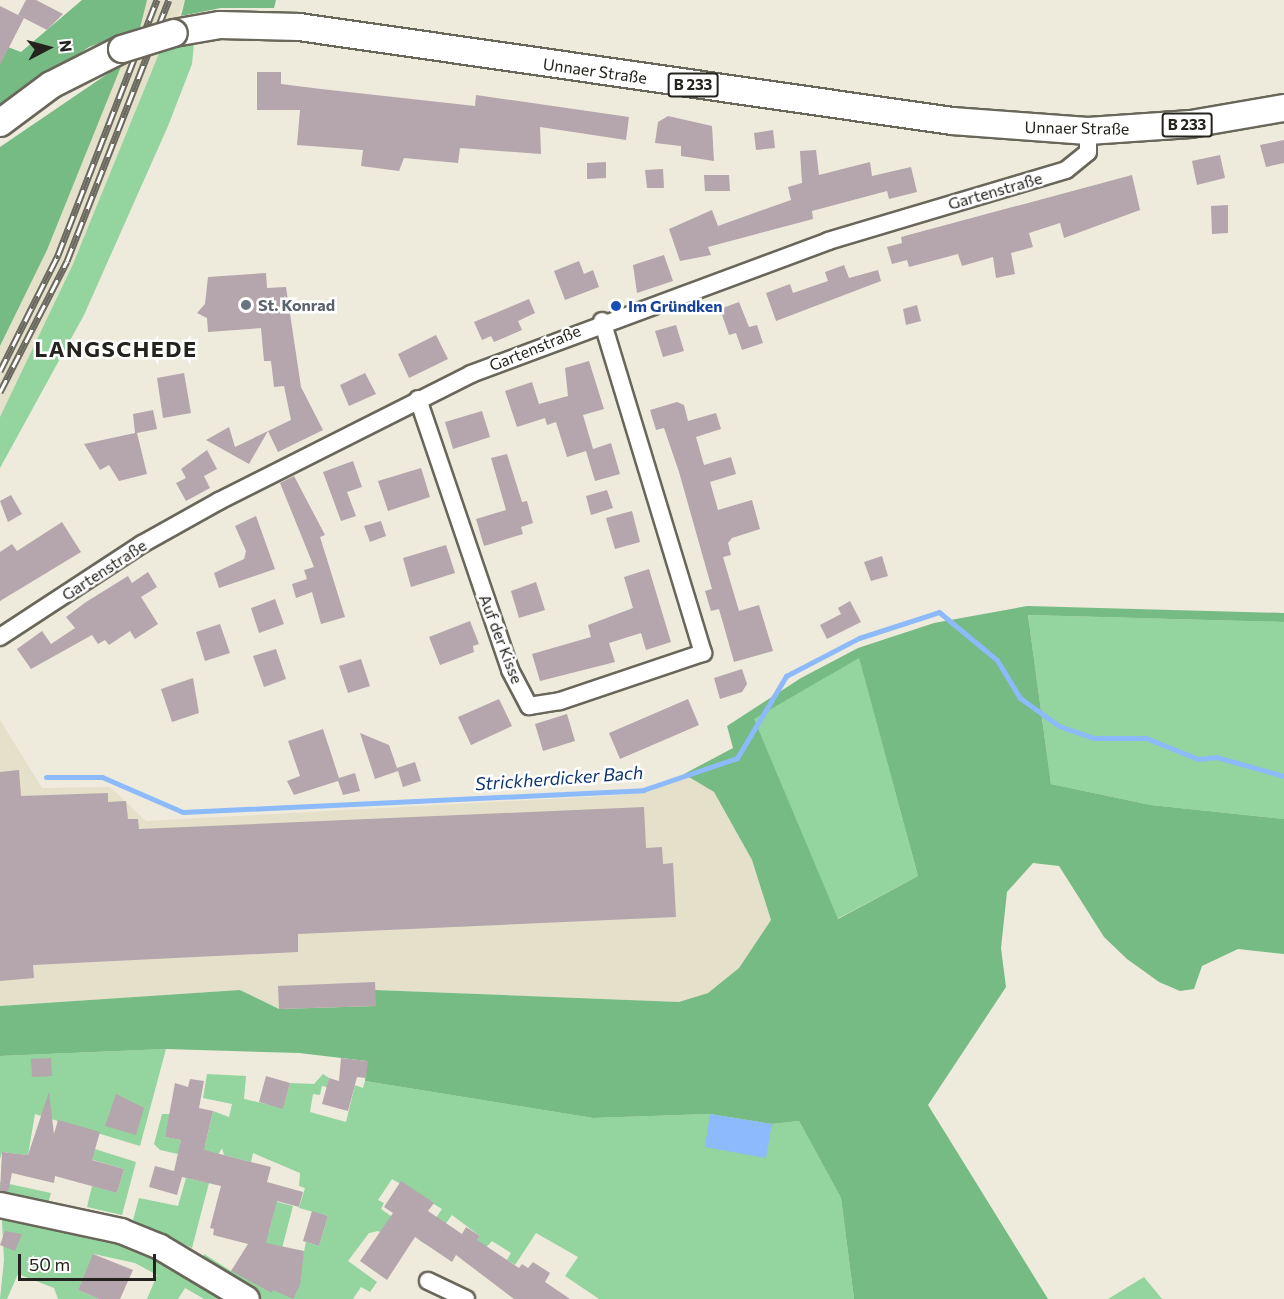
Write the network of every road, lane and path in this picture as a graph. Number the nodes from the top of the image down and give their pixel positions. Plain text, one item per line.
1 (1284, 108) edge
2 (0, 123) edge
3 (1089, 131) junction
4 (602, 321) junction
5 (418, 399) junction
6 (0, 637) edge
7 (0, 1205) edge
8 (428, 1281) dead end
9 (247, 1299) edge
10 (466, 1299) edge

1 - 3 main road, Unnaer Straße / B 233
2 - 3 main road, Unnaer Straße / B 233, bridge
3 - 4 street, Gartenstraße
4 - 5 street, Gartenstraße
4 - 5 street, Auf der Kisse
5 - 6 street, Gartenstraße
7 - 9 main road
8 - 10 street

